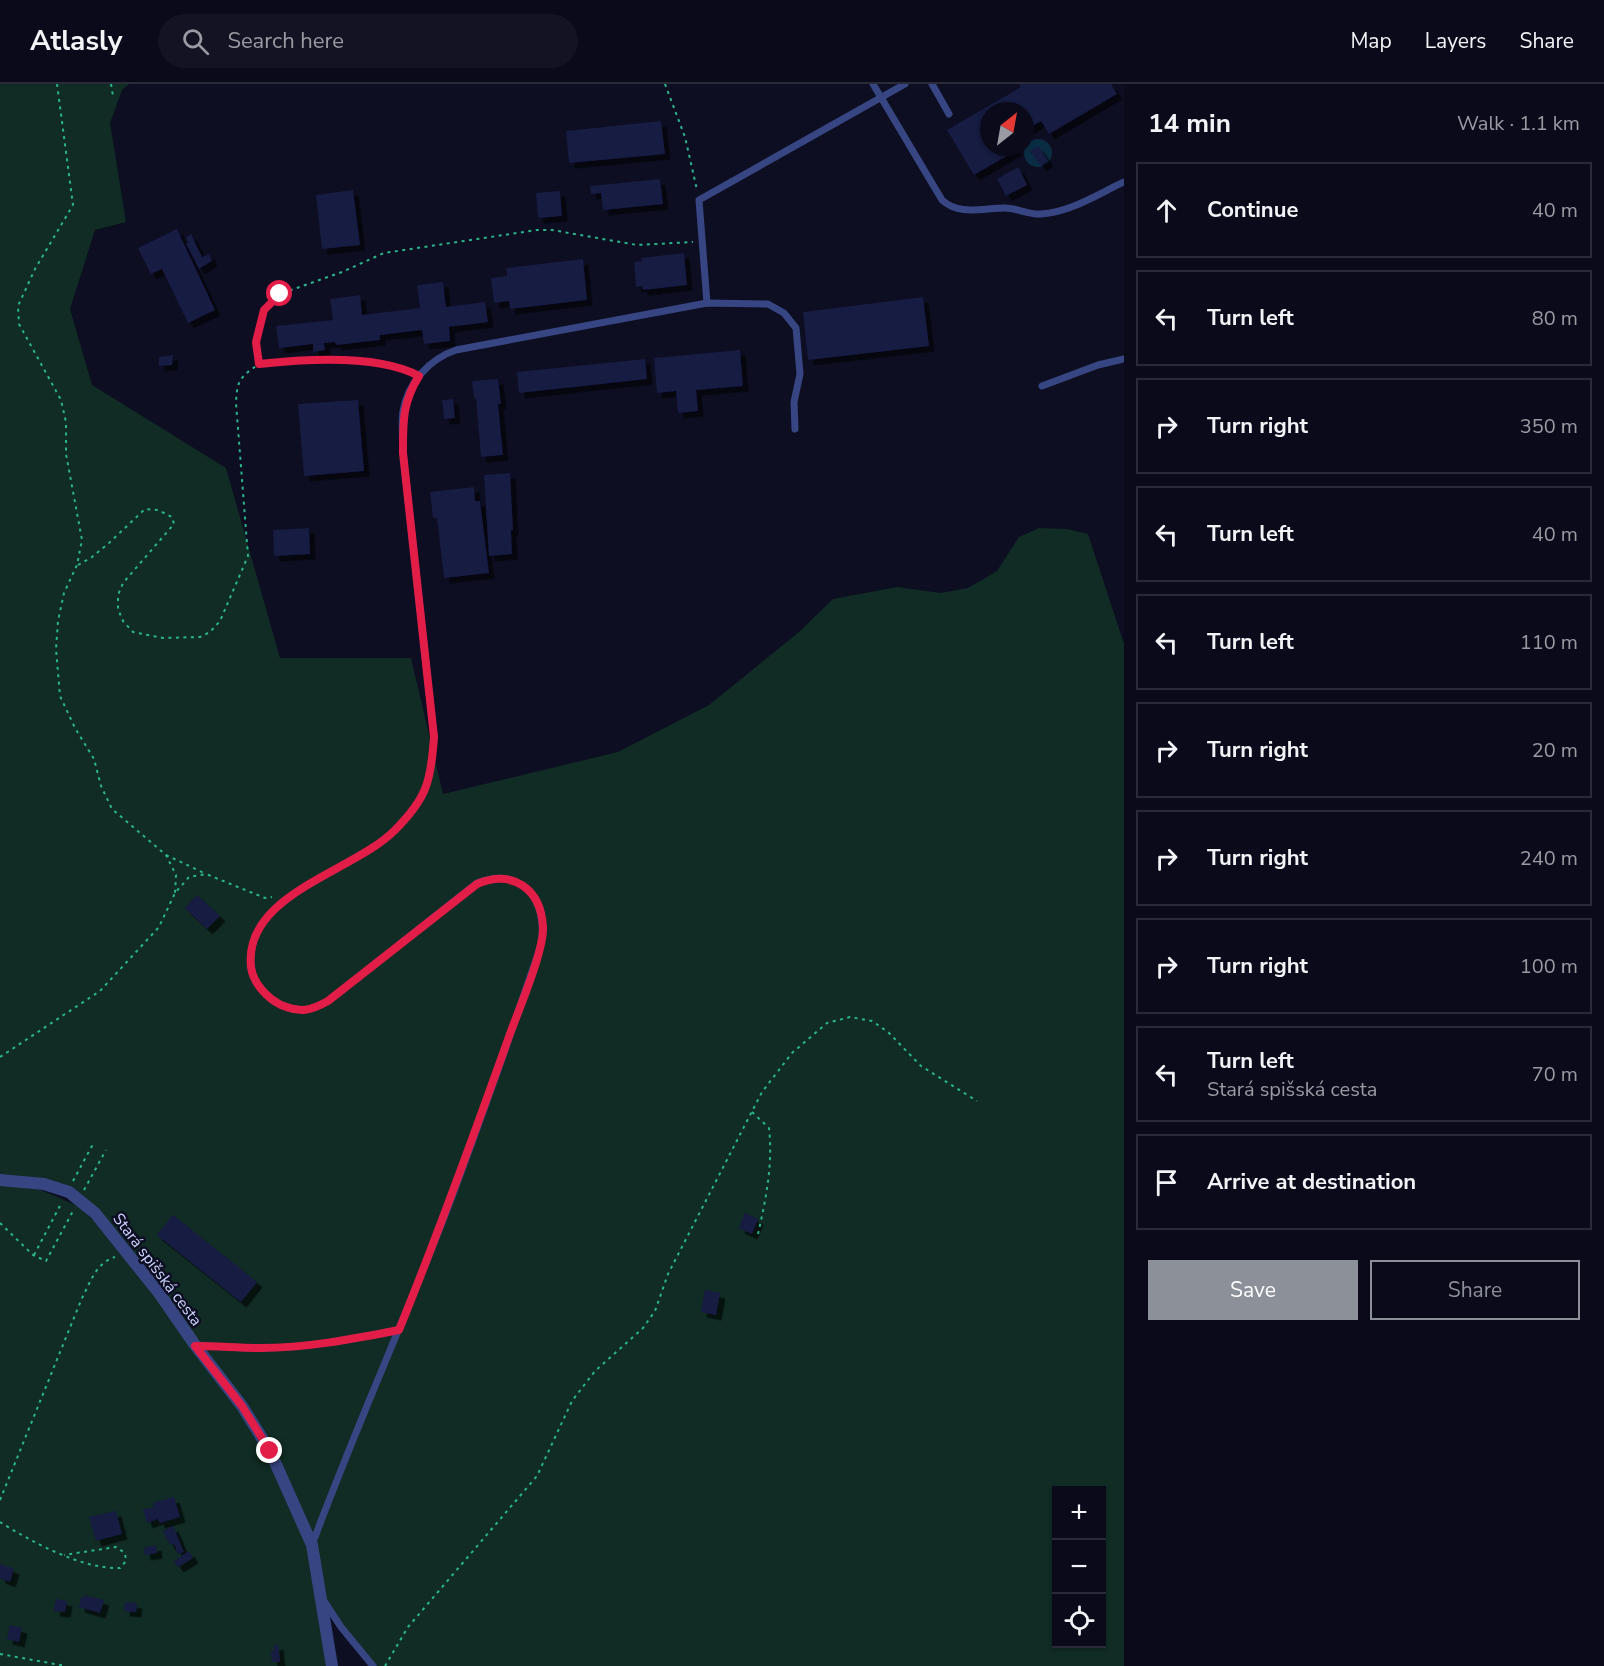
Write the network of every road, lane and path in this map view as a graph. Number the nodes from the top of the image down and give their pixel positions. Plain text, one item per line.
1 (57, 84) edge
2 (111, 84) edge
3 (664, 84) edge
4 (873, 84) edge
5 (905, 84) edge
6 (932, 84) edge
7 (113, 96) dead end
8 (881, 97) junction
9 (949, 114) dead end
10 (1124, 182) edge
11 (699, 200) junction
12 (702, 242) junction
13 (707, 303) junction
14 (1124, 359) edge
15 (259, 364) junction
16 (419, 376) junction
17 (1042, 386) dead end
18 (795, 429) dead end
19 (77, 565) junction
20 (166, 855) junction
21 (206, 874) junction
22 (176, 893) junction
23 (291, 895) junction
24 (0, 1057) edge
25 (977, 1101) dead end
26 (752, 1112) junction
27 (0, 1180) edge
28 (0, 1223) edge
29 (758, 1234) dead end
30 (36, 1251) dead end
31 (127, 1254) junction
32 (33, 1255) junction
33 (48, 1257) dead end
34 (399, 1330) junction
35 (195, 1346) junction
36 (0, 1500) edge
37 (0, 1522) edge
38 (312, 1545) junction
39 (64, 1555) junction
40 (320, 1596) junction
41 (0, 1654) edge
42 (66, 1666) edge
43 (332, 1666) edge
44 (373, 1666) edge
45 (385, 1666) edge

1 - 19 path
2 - 7 path
3 - 11 path
4 - 8 lane
5 - 8 lane
6 - 9 lane
8 - 10 lane
8 - 11 lane
11 - 12 lane
12 - 13 lane
12 - 15 path
13 - 16 lane
13 - 18 lane
14 - 17 lane
15 - 16 path
15 - 19 path
16 - 23 lane
19 - 20 path
20 - 21 path
20 - 22 path
21 - 22 path
21 - 23 path
22 - 24 path
23 - 34 lane
25 - 26 path
26 - 29 path
26 - 45 path
27 - 31 street, Stará spišská cesta
28 - 32 path
30 - 32 path
31 - 35 street, Stará spišská cesta
31 - 36 path
32 - 33 path
34 - 35 lane
34 - 38 lane
35 - 38 street, Stará spišská cesta
37 - 39 path
38 - 40 street, Stará spišská cesta
39 - 39 path
40 - 43 street, Stará spišská cesta
40 - 44 lane
41 - 42 path

